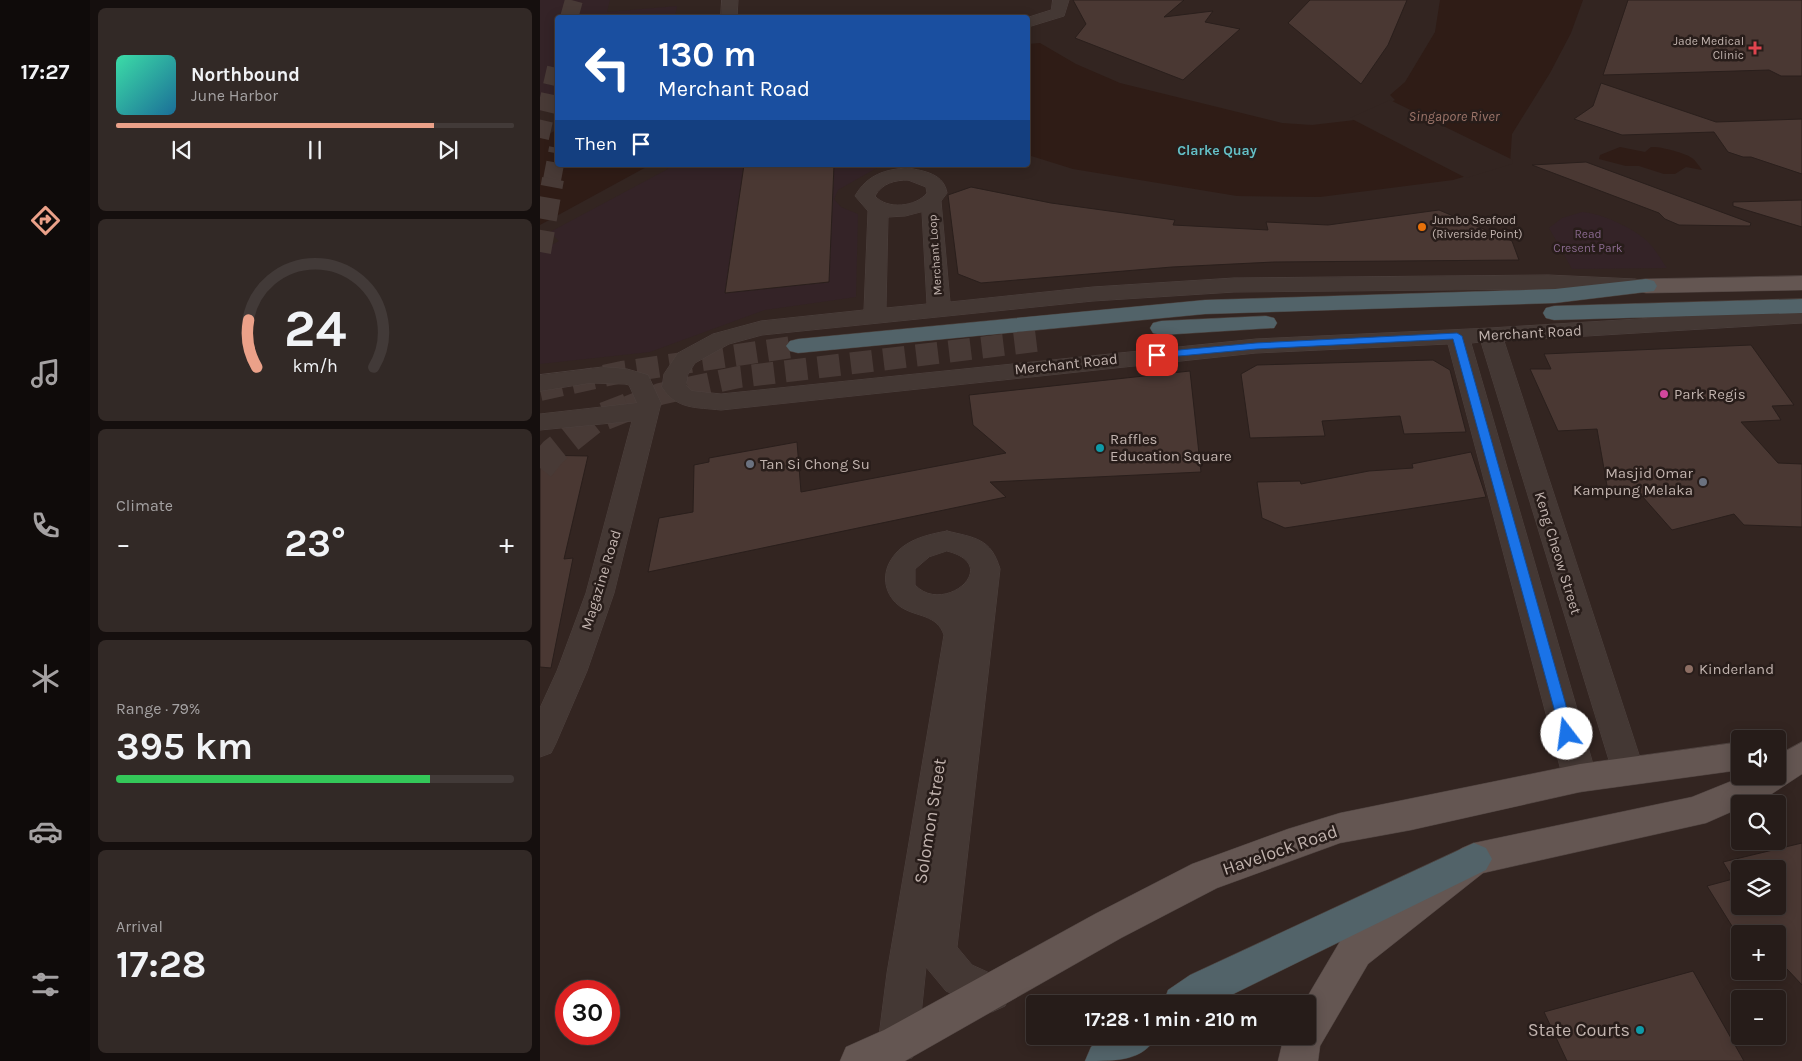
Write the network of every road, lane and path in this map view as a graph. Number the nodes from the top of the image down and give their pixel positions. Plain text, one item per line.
1 (730, 0) edge
2 (1061, 0) edge
3 (729, 15) edge
4 (1030, 22) edge
5 (931, 200) junction
6 (878, 209) junction
7 (1802, 283) edge
8 (1646, 286) junction
9 (1802, 306) edge
10 (939, 309) junction
11 (874, 316) junction
12 (1802, 316) edge
13 (1490, 335) junction
14 (1457, 336) junction
15 (1044, 340) tunnel mouth
16 (798, 346) tunnel mouth
17 (540, 383) edge
18 (1507, 392) junction
19 (1473, 393) junction
20 (647, 411) junction
21 (540, 422) edge
22 (1544, 508) junction
23 (1505, 510) junction
24 (984, 581) junction
25 (1568, 585) junction
26 (1527, 586) junction
27 (937, 606) junction
28 (1588, 648) junction
29 (1544, 650) junction
30 (540, 743) edge
31 (1802, 748) edge
32 (1786, 750) edge
33 (1802, 756) edge
34 (1731, 757) edge
35 (1786, 767) edge
36 (1628, 770) junction
37 (1580, 778) junction
38 (1758, 785) edge
39 (1474, 859) junction
40 (992, 993) junction
41 (1194, 995) edge
42 (1316, 1018) edge
43 (898, 1044) junction
44 (1126, 1045) edge
45 (1300, 1045) edge
46 (860, 1061) edge
47 (1105, 1061) edge
48 (1298, 1061) edge

1 - 3 street
2 - 4 street
5 - 6 street, Merchant Loop
5 - 6 street, Merchant Loop
5 - 10 street, Merchant Loop
6 - 11 street
7 - 8 main road
8 - 10 street
8 - 16 highway
9 - 15 highway
10 - 11 street
11 - 14 street, Merchant Road
12 - 13 street, Merchant Road
13 - 14 street, Merchant Road
13 - 18 street, Keng Cheow Street
14 - 19 street
17 - 20 street
18 - 19 street
18 - 22 street, Keng Cheow Street
19 - 23 street
20 - 21 street
20 - 30 street, Magazine Road
22 - 23 street
22 - 25 street, Keng Cheow Street
23 - 26 street
24 - 27 street, Solomon Street
24 - 27 street, Solomon Street
24 - 40 street, Solomon Street
25 - 26 street
25 - 28 street, Keng Cheow Street
26 - 29 street
27 - 43 street, Solomon Street
28 - 29 street
28 - 36 street, Keng Cheow Street
29 - 37 street
31 - 32 main road
33 - 35 main road
34 - 36 main road, Havelock Road
36 - 37 main road, Havelock Road
37 - 40 main road, Havelock Road
38 - 39 main road
39 - 41 highway
39 - 42 main road
40 - 43 main road, Havelock Road
43 - 46 main road, Havelock Road
44 - 47 highway
45 - 48 main road

